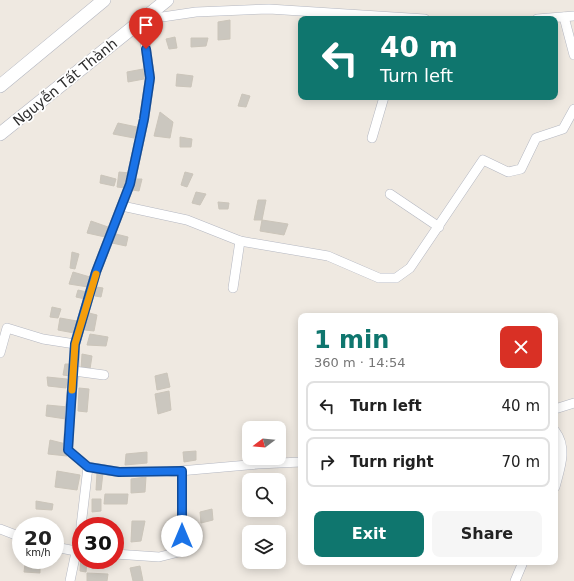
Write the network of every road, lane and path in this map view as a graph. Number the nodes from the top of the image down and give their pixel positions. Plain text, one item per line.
1 (101, 0) edge
2 (167, 0) edge
3 (363, 16) edge
4 (574, 16) edge
5 (558, 17) edge
6 (564, 17) junction
7 (142, 20) junction
8 (574, 55) edge
9 (0, 86) edge
10 (383, 100) edge
11 (574, 109) edge
12 (0, 134) edge
13 (372, 138) dead end
14 (390, 194) dead end
15 (122, 206) junction
16 (439, 227) junction
17 (240, 240) junction
18 (233, 288) dead end
19 (75, 344) junction
20 (0, 353) edge
21 (74, 371) junction
22 (104, 375) dead end
23 (574, 403) edge
24 (558, 409) edge
25 (558, 436) edge
26 (298, 462) edge
27 (88, 467) junction
28 (182, 471) junction
29 (558, 473) edge
30 (82, 517) edge
31 (0, 529) edge
32 (12, 534) edge
33 (124, 555) edge
34 (522, 565) edge
35 (74, 569) edge
36 (70, 581) edge
37 (515, 581) edge

1 - 9 main road
2 - 7 main road, Nguyễn Tất Thành
3 - 7 street
4 - 6 street
5 - 6 street
6 - 8 street
7 - 12 main road, Nguyễn Tất Thành
7 - 15 street
10 - 13 street
11 - 16 street
14 - 16 street
15 - 17 street
15 - 19 street
16 - 17 street
17 - 18 street
19 - 20 street
19 - 21 street
21 - 22 street
21 - 27 street
23 - 24 street
25 - 29 street
26 - 28 street
27 - 28 street
27 - 30 street
28 - 33 street
31 - 32 street
34 - 37 street
35 - 36 street

